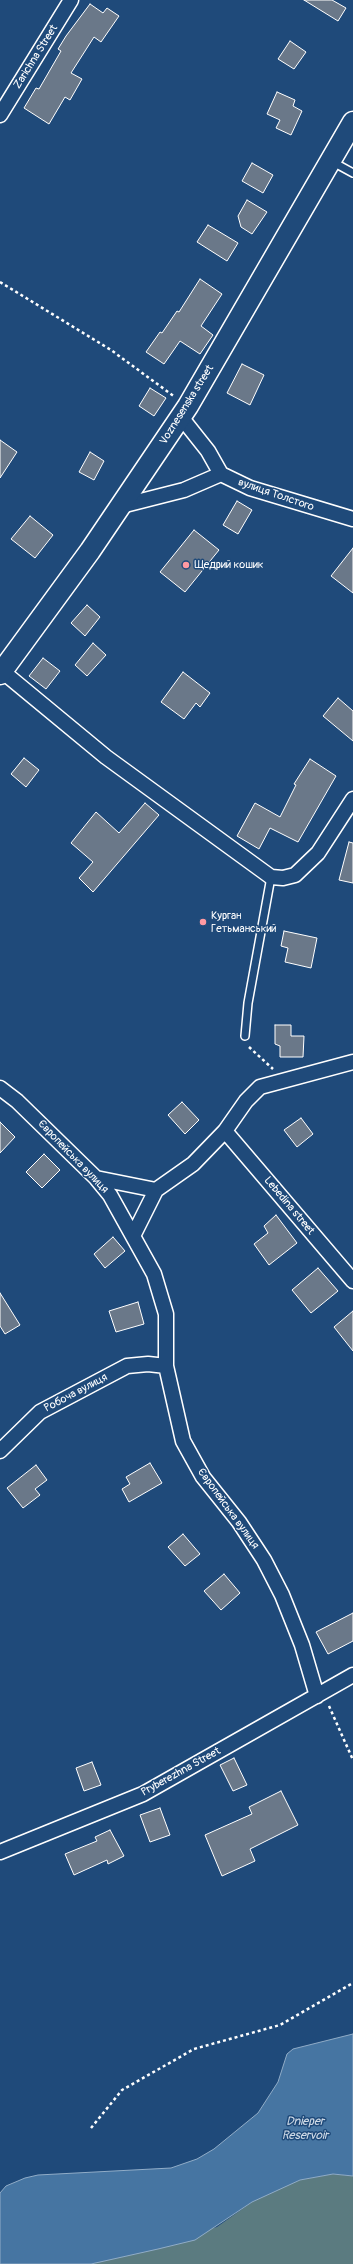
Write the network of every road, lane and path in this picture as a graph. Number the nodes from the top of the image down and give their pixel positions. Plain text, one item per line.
1 (71, 0) edge
2 (0, 115) edge
3 (353, 122) edge
4 (331, 161) junction
5 (353, 173) edge
6 (0, 282) edge
7 (184, 412) junction
8 (221, 474) junction
9 (121, 506) junction
10 (353, 519) edge
11 (1, 672) edge
12 (353, 799) edge
13 (271, 877) junction
14 (245, 1036) joint
15 (353, 1062) edge
16 (278, 1080) junction
17 (0, 1088) edge
18 (225, 1131) junction
19 (96, 1178) junction
20 (156, 1190) junction
21 (133, 1236) junction
22 (353, 1281) edge
23 (166, 1366) junction
24 (0, 1451) edge
25 (353, 1675) edge
26 (320, 1694) junction
27 (353, 1760) edge
28 (0, 1852) edge
29 (353, 1983) edge
30 (91, 2128) dead end

1 - 2 street, Zarichna Street
3 - 4 main road, Voznesenska street
4 - 5 lane
4 - 7 main road, Voznesenska street
6 - 7 path
7 - 8 street
7 - 9 main road, Voznesenska street
8 - 9 street
8 - 10 street, вулиця Толстого
9 - 11 main road, Voznesenska street
11 - 13 street
12 - 13 street
13 - 14 lane
14 - 16 path
15 - 16 street
16 - 18 street
17 - 19 street, Європейська вулиця
18 - 20 street
18 - 22 street, Lebedina street
19 - 20 street
19 - 21 street, Європейська вулиця
20 - 21 street
21 - 23 street, Європейська вулиця
23 - 24 street, Робоча вулиця
23 - 26 street, Європейська вулиця
25 - 26 street, Pryberezhna Street
26 - 27 path
26 - 28 street, Pryberezhna Street
29 - 30 path

